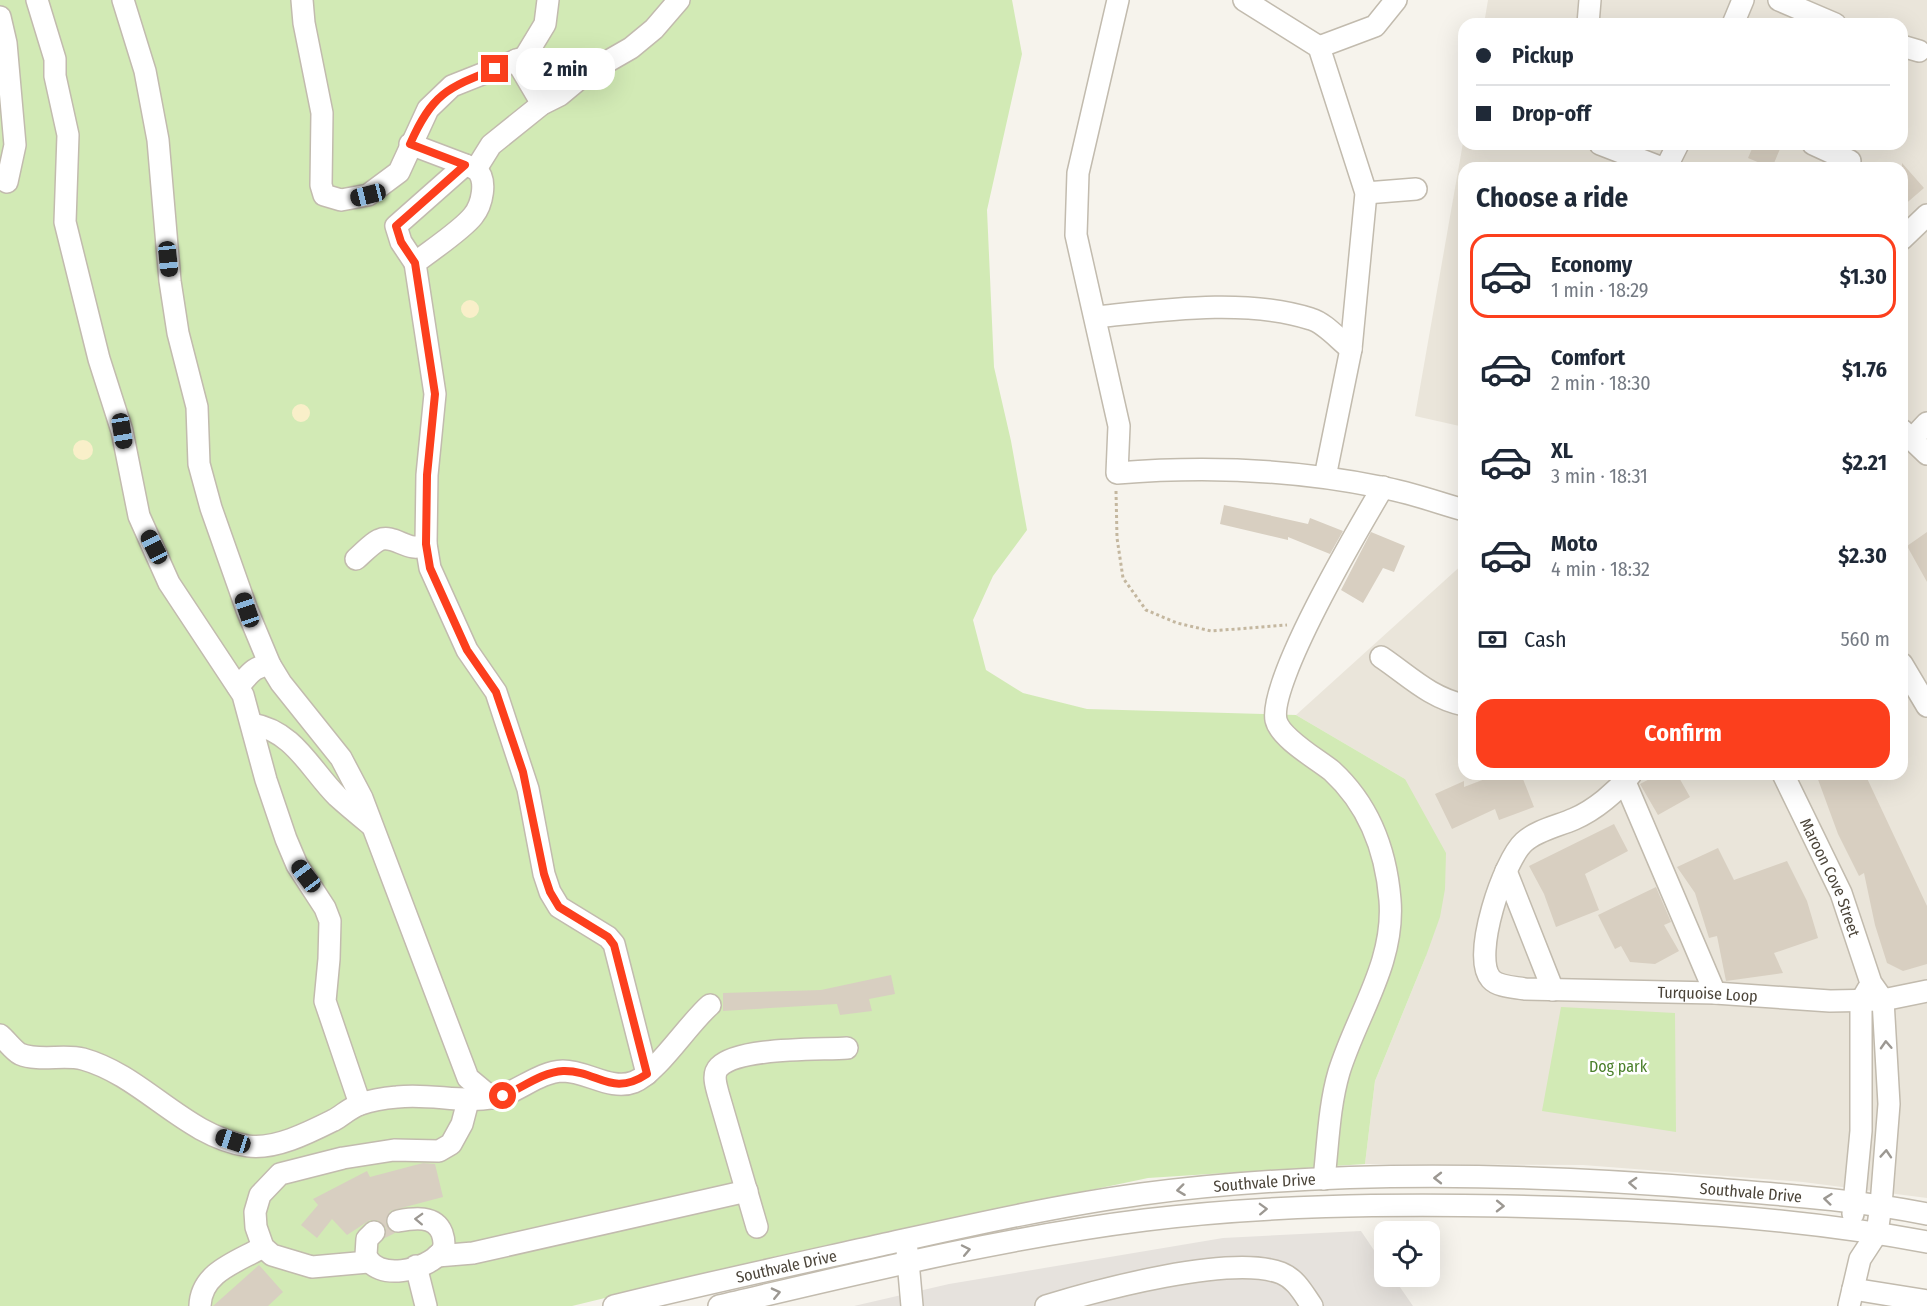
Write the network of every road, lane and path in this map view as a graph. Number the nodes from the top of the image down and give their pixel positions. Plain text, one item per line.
1 (37, 0) edge
2 (123, 0) edge
3 (302, 0) edge
4 (548, 0) edge
5 (679, 0) edge
6 (1118, 0) edge
7 (1244, 0) edge
8 (1396, 0) edge
9 (1590, 0) edge
10 (1743, 0) edge
11 (1779, 0) edge
12 (0, 17) edge
13 (1588, 18) edge
14 (1736, 18) edge
15 (1821, 18) edge
16 (1319, 47) junction
17 (516, 60) junction
18 (542, 104) junction
19 (410, 144) junction
20 (1616, 150) edge
21 (1826, 150) edge
22 (1850, 161) dead end
23 (1648, 162) edge
24 (471, 167) junction
25 (0, 177) edge
26 (1416, 189) dead end
27 (1366, 193) junction
28 (1927, 215) edge
29 (1908, 233) edge
30 (415, 263) junction
31 (1096, 317) junction
32 (1351, 349) junction
33 (1927, 423) edge
34 (1908, 434) edge
35 (1908, 436) edge
36 (1927, 454) edge
37 (1117, 473) junction
38 (1325, 477) junction
39 (1383, 487) junction
40 (1458, 508) edge
41 (426, 544) junction
42 (356, 558) dead end
43 (1307, 626) junction
44 (1381, 657) dead end
45 (270, 665) junction
46 (1908, 674) edge
47 (238, 687) junction
48 (1458, 704) edge
49 (1927, 706) edge
50 (252, 724) junction
51 (1626, 780) edge
52 (1629, 780) edge
53 (1786, 780) edge
54 (373, 826) junction
55 (1506, 871) junction
56 (1553, 990) junction
57 (1927, 991) edge
58 (1715, 993) junction
59 (1872, 995) junction
60 (710, 1005) dead end
61 (0, 1035) edge
62 (847, 1048) dead end
63 (647, 1074) junction
64 (492, 1098) junction
65 (468, 1101) junction
66 (360, 1104) junction
67 (271, 1144) junction
68 (280, 1174) junction
69 (1324, 1179) junction
70 (747, 1191) junction
71 (1855, 1202) junction
72 (1881, 1205) junction
73 (1927, 1214) edge
74 (398, 1221) dead end
75 (758, 1227) dead end
76 (1852, 1228) junction
77 (374, 1232) dead end
78 (1877, 1233) junction
79 (905, 1240) junction
80 (1927, 1242) edge
81 (263, 1247) junction
82 (437, 1256) junction
83 (1860, 1259) junction
84 (368, 1262) junction
85 (909, 1262) junction
86 (410, 1268) junction
87 (1121, 1296) edge
88 (1851, 1297) edge
89 (1927, 1301) edge
90 (200, 1306) edge
91 (414, 1306) edge
92 (426, 1306) edge
93 (614, 1306) edge
94 (719, 1306) edge
95 (912, 1306) edge
96 (1049, 1306) edge
97 (1312, 1306) edge

1 - 47 street
2 - 45 street
3 - 19 street
4 - 17 street
5 - 18 street
6 - 31 street
7 - 16 street
8 - 16 street
9 - 13 street
10 - 14 street
11 - 15 street
12 - 25 street
16 - 27 street
17 - 18 street
17 - 19 street
18 - 24 street
19 - 24 street
20 - 23 street
21 - 22 street
24 - 30 street
24 - 30 street
26 - 27 street
27 - 32 street
28 - 29 street
30 - 41 street
31 - 32 street
31 - 37 street
32 - 38 street
33 - 34 street
35 - 36 street
37 - 38 street
37 - 43 path
38 - 39 street
39 - 40 street
39 - 43 street
41 - 42 street
41 - 63 street
43 - 69 street
44 - 48 street
45 - 47 street
45 - 54 street
46 - 49 street
47 - 50 street
50 - 54 street
50 - 66 street
51 - 55 street, Turquoise Loop
52 - 58 street
53 - 59 street, Maroon Cove Street
54 - 64 street
55 - 56 street
55 - 56 street, Turquoise Loop
56 - 58 street, Turquoise Loop
57 - 59 street, Turquoise Loop
58 - 59 street, Turquoise Loop
59 - 71 street, Maroon Cove Street
72 -> 59 street, Maroon Cove Street
60 - 63 street
61 - 67 street
62 - 70 street
63 - 64 street
64 - 65 street
65 - 66 street
65 - 68 street
66 - 67 street
67 - 68 street
68 - 81 street
71 -> 69 street, Southvale Drive
69 -> 79 street, Southvale Drive
70 - 75 street
70 - 82 street
71 - 72 street, Southvale Drive
71 - 76 street, Maroon Cove Street
72 - 73 street, Southvale Drive
72 - 78 street, Maroon Cove Street
82 -> 74 street
76 - 78 street, Southvale Drive
76 - 83 street
85 -> 76 street, Southvale Drive
77 - 84 street
78 - 80 street, Southvale Drive
78 - 83 street
79 - 85 street
79 - 93 street, Southvale Drive
81 - 84 street
81 - 90 street
82 - 86 street
83 - 88 street
84 - 86 street
94 -> 85 street, Southvale Drive
85 - 95 street
86 - 91 street
86 - 92 street
87 - 96 street
87 - 97 street
88 - 89 street

